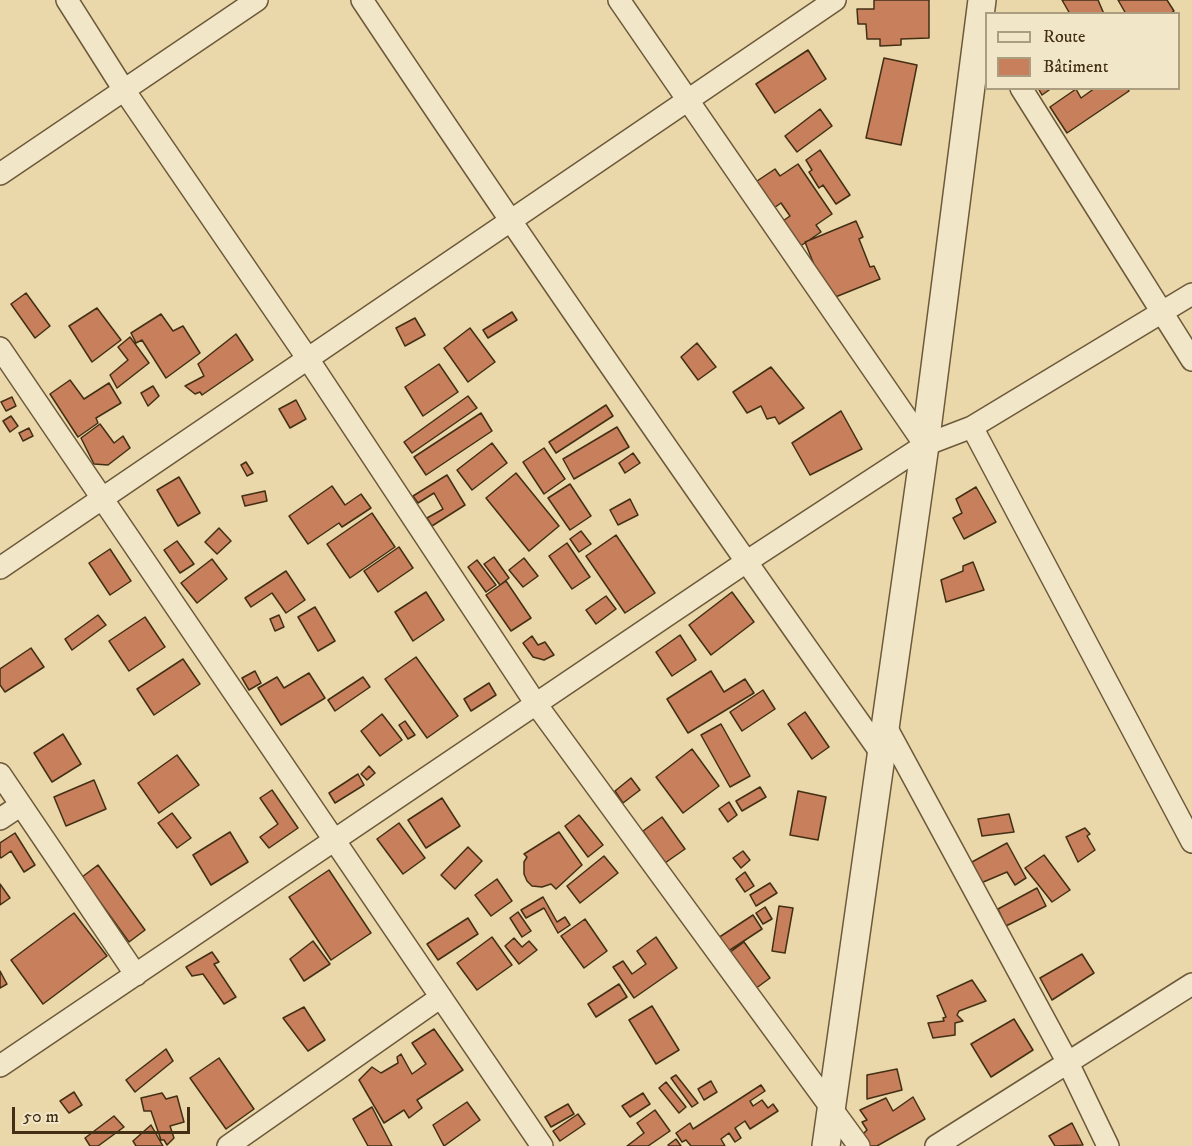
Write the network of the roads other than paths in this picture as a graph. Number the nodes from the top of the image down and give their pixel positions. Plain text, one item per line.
1 (67, 0) edge
2 (257, 0) edge
3 (362, 0) edge
4 (619, 0) edge
5 (835, 0) edge
6 (982, 18) edge
7 (124, 90) junction
8 (1022, 90) edge
9 (687, 101) junction
10 (0, 174) edge
11 (510, 222) junction
12 (1192, 294) edge
13 (1163, 313) junction
14 (0, 348) edge
15 (308, 359) junction
16 (1192, 360) edge
17 (972, 427) junction
18 (925, 445) junction
19 (102, 499) junction
20 (746, 562) junction
21 (0, 568) edge
22 (537, 704) junction
23 (885, 725) junction
24 (881, 753) junction
25 (0, 774) edge
26 (21, 805) junction
27 (0, 819) edge
28 (335, 840) junction
29 (1192, 842) edge
30 (136, 975) junction
31 (1192, 984) edge
32 (441, 997) junction
33 (1068, 1063) junction
34 (0, 1066) edge
35 (831, 1107) junction
36 (241, 1142) edge
37 (542, 1146) edge
38 (826, 1146) edge
39 (859, 1146) edge
40 (936, 1146) edge
41 (1108, 1146) edge

1 - 7 street
2 - 7 street
3 - 11 street
4 - 9 street
5 - 9 street
6 - 18 street
7 - 10 street
7 - 15 street
8 - 13 street
9 - 11 street
9 - 18 street
11 - 15 street
11 - 20 street
12 - 13 street
13 - 16 street
13 - 17 street
14 - 19 street
15 - 19 street
15 - 22 street
17 - 18 street
17 - 29 street
18 - 20 street
18 - 23 street
19 - 21 street
19 - 28 street
20 - 22 street
20 - 24 street
22 - 28 street
22 - 35 street
23 - 24 street
23 - 33 street
24 - 35 street
25 - 26 street
26 - 27 street
26 - 30 street
28 - 30 street
28 - 32 street
30 - 34 street
31 - 33 street
32 - 36 street
32 - 37 street
33 - 40 street
33 - 41 street
35 - 38 street
35 - 39 street

